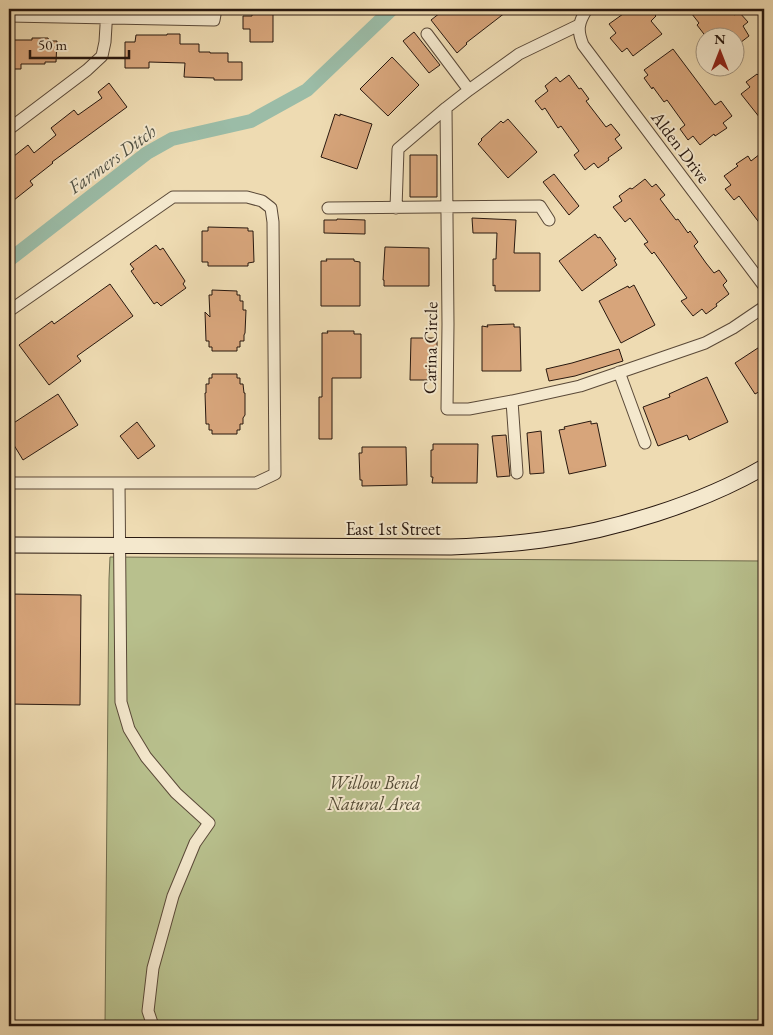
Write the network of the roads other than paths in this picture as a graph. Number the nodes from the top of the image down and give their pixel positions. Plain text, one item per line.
1 (216, 9) edge
2 (587, 9) edge
3 (107, 13) edge
4 (9, 16) edge
5 (579, 25) junction
6 (428, 34) dead end
7 (469, 90) junction
8 (446, 108) junction
9 (9, 129) edge
10 (328, 208) dead end
11 (396, 208) junction
12 (447, 208) junction
13 (549, 220) dead end
14 (764, 286) edge
15 (764, 307) edge
16 (9, 311) edge
17 (619, 372) junction
18 (512, 401) junction
19 (645, 443) dead end
20 (764, 467) edge
21 (517, 473) dead end
22 (9, 483) edge
23 (118, 483) junction
24 (9, 545) edge
25 (118, 546) junction
26 (153, 1026) edge

1 - 3 street
2 - 5 street
3 - 4 street
3 - 9 street
5 - 7 street
5 - 14 street, Alden Drive
6 - 7 street
7 - 8 street
8 - 11 street
8 - 12 street, Carina Circle
10 - 11 street
11 - 12 street
12 - 13 street
12 - 18 street, Carina Circle
15 - 17 street, Carina Circle
16 - 23 street
17 - 18 street, Carina Circle
17 - 19 street
18 - 21 street
20 - 25 street, East 1st Street
22 - 23 street
23 - 25 street
24 - 25 street, East 1st Street
25 - 26 street

